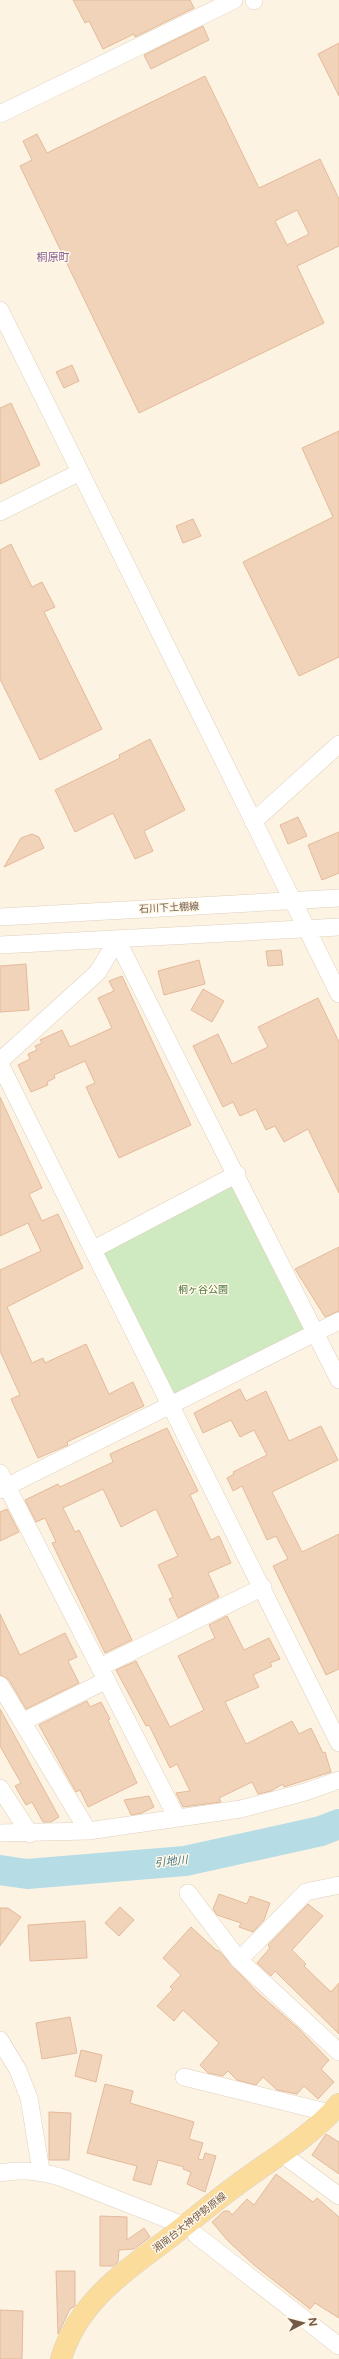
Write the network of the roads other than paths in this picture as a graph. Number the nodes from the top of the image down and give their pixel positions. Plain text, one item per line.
1 (234, 0) edge
2 (0, 114) edge
3 (0, 310) edge
4 (80, 472) junction
5 (0, 512) edge
6 (339, 744) edge
7 (253, 822) junction
8 (339, 898) edge
9 (292, 900) junction
10 (0, 917) edge
11 (339, 926) edge
12 (306, 928) junction
13 (117, 940) junction
14 (0, 945) edge
15 (339, 994) edge
16 (0, 1063) edge
17 (237, 1174) junction
18 (94, 1249) junction
19 (339, 1321) edge
20 (315, 1332) junction
21 (339, 1380) edge
22 (170, 1407) junction
23 (2, 1484) edge
24 (263, 1587) junction
25 (104, 1674) junction
26 (0, 1685) edge
27 (22, 1722) junction
28 (339, 1743) edge
29 (339, 1780) edge
30 (0, 1788) edge
31 (177, 1818) junction
32 (88, 1831) junction
33 (0, 1833) edge
34 (30, 1834) junction
35 (339, 1885) edge
36 (188, 1893) dead end
37 (239, 1960) junction
38 (0, 2040) edge
39 (339, 2052) edge
40 (184, 2077) dead end
41 (335, 2108) edge
42 (282, 2154) junction
43 (41, 2171) junction
44 (0, 2173) edge
45 (339, 2196) edge
46 (190, 2231) junction
47 (339, 2346) edge
48 (62, 2359) edge

1 - 2 street
3 - 4 street
4 - 5 street
4 - 7 street
6 - 7 street
7 - 9 street
8 - 9 street, 石川下土棚線
9 - 10 street, 石川下土棚線
9 - 12 street
11 - 12 street
12 - 13 street
12 - 15 street
13 - 14 street
13 - 16 street
13 - 17 street
16 - 18 street
17 - 18 street
17 - 20 street
18 - 22 street
19 - 20 street
20 - 21 street
20 - 22 street
22 - 23 street
22 - 24 street
23 - 25 street
24 - 25 street
24 - 28 street
25 - 27 street
25 - 31 street
26 - 27 street
27 - 32 street
29 - 31 street
30 - 34 street
31 - 32 street
32 - 34 street
33 - 34 street
35 - 37 street
36 - 37 street
37 - 39 street
38 - 43 street
40 - 41 street
41 - 42 main road, 湘南台大神伊勢原線
42 - 45 street
42 - 46 main road, 湘南台大神伊勢原線
43 - 44 street
43 - 46 street
46 - 47 street
46 - 48 main road, 湘南台大神伊勢原線

